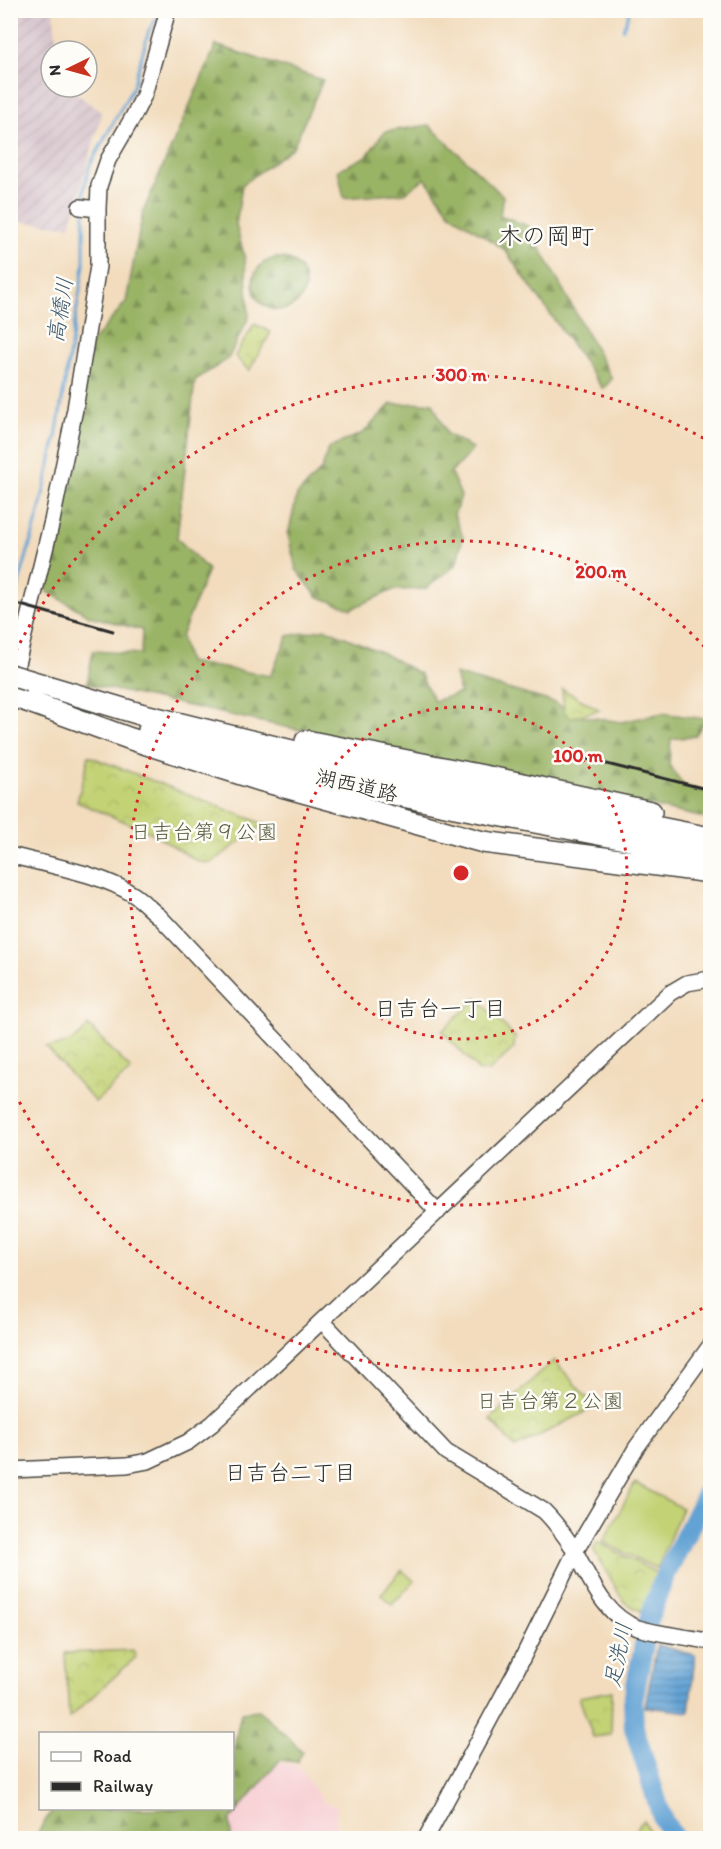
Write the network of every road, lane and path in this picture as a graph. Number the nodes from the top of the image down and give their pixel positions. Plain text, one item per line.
1 (168, 10) edge
2 (80, 207) dead end
3 (98, 209) junction
4 (20, 678) edge
5 (10, 690) edge
6 (10, 695) edge
7 (137, 721) junction
8 (592, 824) junction
9 (711, 825) edge
10 (711, 838) edge
11 (10, 855) edge
12 (711, 855) edge
13 (711, 872) edge
14 (711, 979) edge
15 (438, 1212) junction
16 (322, 1321) junction
17 (711, 1346) edge
18 (10, 1470) edge
19 (575, 1552) junction
20 (711, 1642) edge
21 (426, 1839) edge

1 - 3 street
2 - 3 street
3 - 5 street
4 - 7 highway
5 - 7 highway, 湖西道路
6 - 7 highway
7 - 8 highway, 湖西道路
7 - 9 highway
7 - 13 highway
8 - 10 highway, 湖西道路
8 - 12 highway, 湖西道路
11 - 15 street
14 - 15 street
15 - 16 street
16 - 18 street
16 - 19 street
17 - 19 street
19 - 20 street
19 - 21 street

